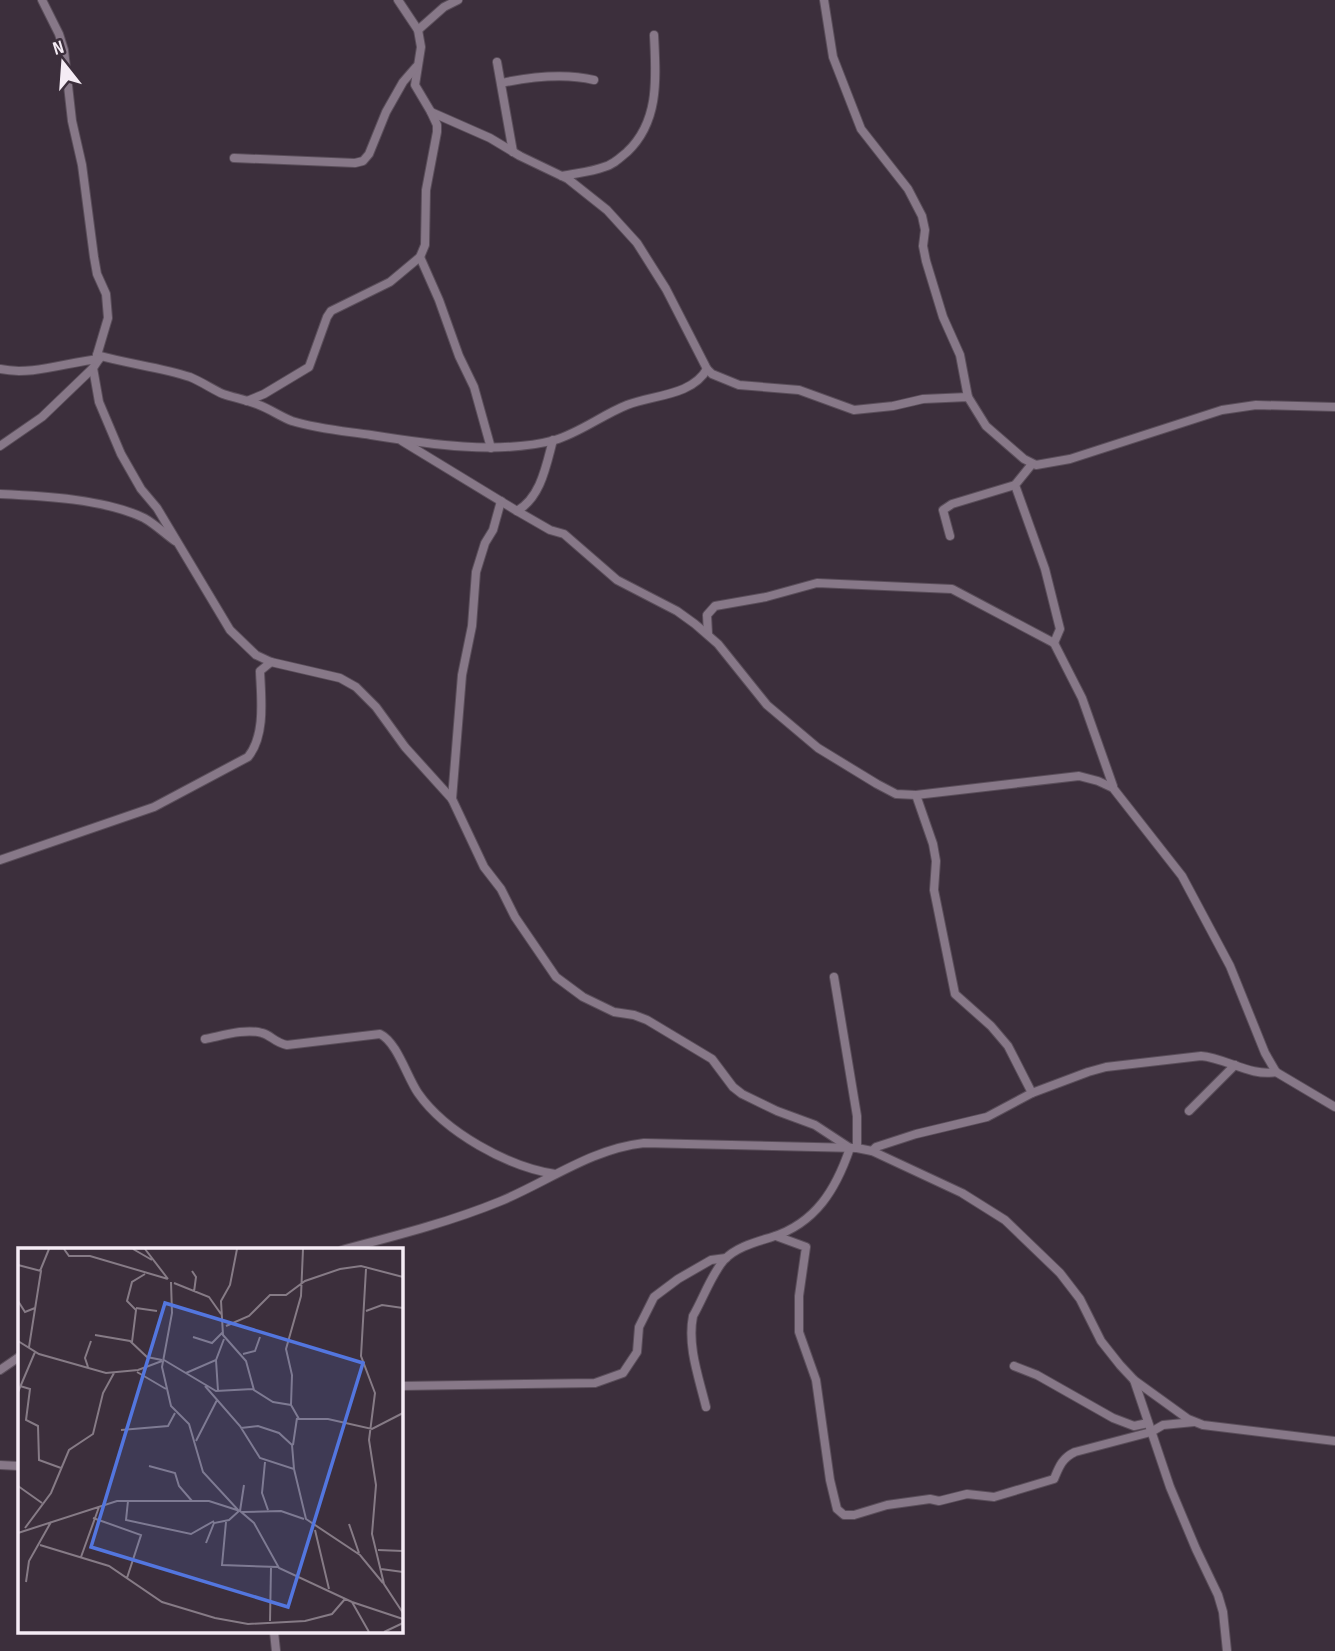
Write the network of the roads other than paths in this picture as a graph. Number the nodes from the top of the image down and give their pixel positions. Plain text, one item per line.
1 (42, 0) edge
2 (398, 0) edge
3 (458, 0) edge
4 (824, 0) edge
5 (418, 30) junction
6 (654, 35) dead end
7 (497, 62) dead end
8 (418, 66) junction
9 (594, 80) dead end
10 (501, 83) junction
11 (430, 112) junction
12 (513, 152) junction
13 (234, 158) dead end
14 (562, 176) junction
15 (420, 257) junction
16 (98, 357) junction
17 (93, 368) junction
18 (0, 369) edge
19 (707, 369) junction
20 (968, 397) junction
21 (247, 401) junction
22 (1335, 407) edge
23 (402, 440) junction
24 (553, 440) junction
25 (0, 446) edge
26 (491, 447) junction
27 (1032, 464) junction
28 (1015, 485) junction
29 (0, 494) edge
30 (501, 501) junction
31 (517, 511) junction
32 (950, 536) dead end
33 (177, 542) junction
34 (708, 634) junction
35 (1054, 643) junction
36 (271, 662) junction
37 (1113, 788) junction
38 (916, 796) junction
39 (452, 799) junction
40 (0, 860) edge
41 (834, 977) dead end
42 (205, 1040) dead end
43 (1236, 1065) junction
44 (1276, 1072) junction
45 (1032, 1093) junction
46 (1335, 1107) edge
47 (1189, 1111) dead end
48 (853, 1148) junction
49 (872, 1151) junction
50 (555, 1174) junction
51 (775, 1236) junction
52 (350, 1248) edge
53 (726, 1258) junction
54 (18, 1358) edge
55 (1014, 1366) dead end
56 (0, 1370) edge
57 (1134, 1380) junction
58 (402, 1386) edge
59 (706, 1407) dead end
60 (1194, 1422) junction
61 (1150, 1428) junction
62 (1335, 1441) edge
63 (0, 1465) edge
64 (18, 1466) edge
65 (1227, 1651) edge

1 - 16 street
2 - 5 street
3 - 5 street
4 - 20 street
5 - 8 street
6 - 14 street
7 - 10 street
8 - 11 street
8 - 13 street
9 - 10 street
10 - 12 street
11 - 12 street
11 - 15 street
12 - 14 street
14 - 19 street
15 - 21 street
15 - 26 street
16 - 17 street
16 - 18 street
16 - 21 street
17 - 25 street
17 - 33 street
19 - 20 street
19 - 24 street
20 - 27 street
21 - 23 street
22 - 27 street
23 - 26 street
23 - 30 street
24 - 26 street
24 - 31 street
27 - 28 street
28 - 32 street
28 - 35 street
29 - 33 street
30 - 31 street
30 - 39 street
31 - 34 street
33 - 36 street
34 - 35 street
34 - 38 street
35 - 37 street
36 - 39 street
36 - 40 street
37 - 38 street
37 - 44 street
38 - 45 street
39 - 48 street
41 - 48 street
42 - 50 street
43 - 44 street
43 - 45 street
43 - 47 street
44 - 46 street
45 - 49 street
48 - 49 street
48 - 50 street
48 - 51 street
49 - 57 street
50 - 52 street
51 - 53 street
51 - 61 street
53 - 58 street
53 - 59 street
54 - 56 street
55 - 61 street
57 - 60 street
57 - 61 street
60 - 61 street
60 - 62 street
61 - 65 street
63 - 64 street

